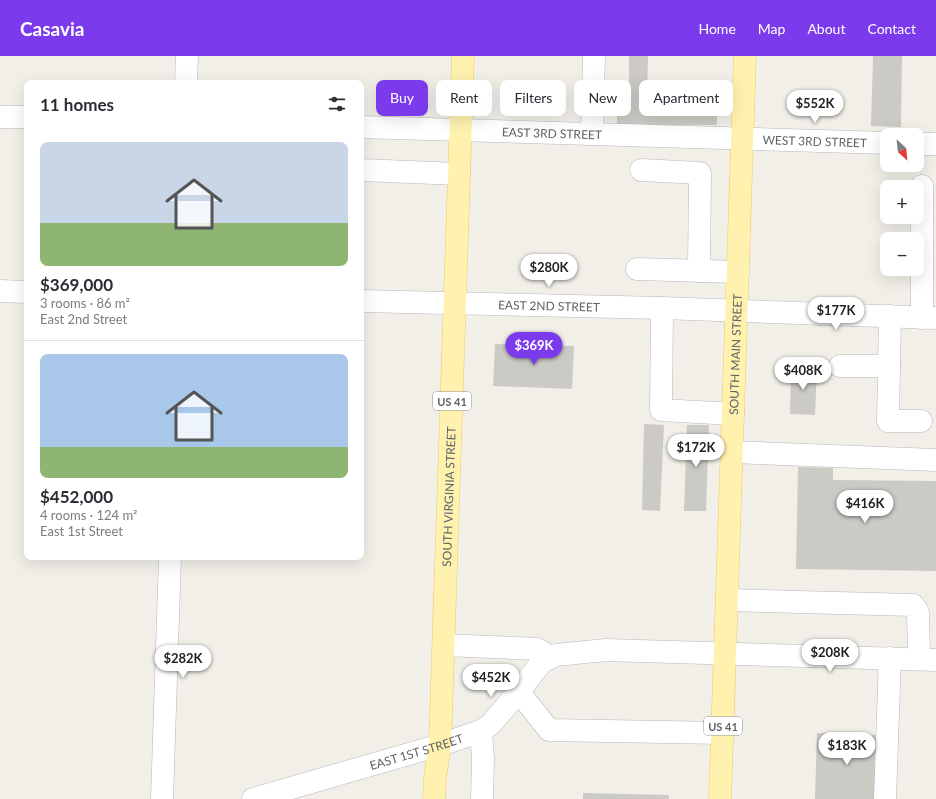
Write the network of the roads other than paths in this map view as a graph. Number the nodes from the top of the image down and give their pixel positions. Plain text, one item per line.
1 (187, 56) edge
2 (463, 56) edge
3 (594, 56) edge
4 (745, 56) edge
5 (186, 80) edge
6 (0, 117) edge
7 (24, 117) edge
8 (364, 127) edge
9 (461, 130) junction
10 (592, 134) junction
11 (742, 138) junction
12 (880, 143) edge
13 (924, 144) edge
14 (936, 144) edge
15 (364, 170) edge
16 (641, 170) dead end
17 (459, 174) junction
18 (924, 224) edge
19 (637, 269) dead end
20 (699, 271) junction
21 (738, 272) junction
22 (0, 291) edge
23 (24, 292) edge
24 (364, 301) edge
25 (455, 303) junction
26 (662, 308) junction
27 (736, 311) junction
28 (890, 316) junction
29 (929, 318) edge
30 (840, 366) dead end
31 (890, 366) junction
32 (733, 414) junction
33 (921, 421) dead end
34 (732, 452) junction
35 (936, 460) edge
36 (170, 560) edge
37 (727, 600) junction
38 (444, 645) junction
39 (725, 653) junction
40 (551, 657) junction
41 (890, 658) junction
42 (928, 659) edge
43 (518, 691) junction
44 (481, 731) junction
45 (723, 733) junction
46 (440, 745) junction
47 (162, 799) edge
48 (255, 799) edge
49 (434, 799) edge
50 (482, 799) edge
51 (720, 799) edge
52 (885, 799) edge

1 - 5 street
2 - 9 main road, SOUTH VIRGINIA STREET / US 41
3 - 10 street
4 - 11 main road, SOUTH MAIN STREET / US 41
6 - 7 street
8 - 9 street, EAST 3RD STREET
9 - 10 street, EAST 3RD STREET
9 - 17 main road, SOUTH VIRGINIA STREET / US 41
10 - 11 street, EAST 3RD STREET
11 - 12 street, WEST 3RD STREET
11 - 21 main road, SOUTH MAIN STREET / US 41
13 - 14 street
15 - 17 street
16 - 20 street
17 - 25 main road, SOUTH VIRGINIA STREET / US 41
18 - 29 street
19 - 20 street
20 - 21 street
21 - 27 main road, SOUTH MAIN STREET / US 41
22 - 23 street
24 - 25 street, EAST 2ND STREET
25 - 26 street, EAST 2ND STREET
25 - 38 main road, SOUTH VIRGINIA STREET / US 41
26 - 27 street, EAST 2ND STREET
26 - 32 street
27 - 28 street, EAST 2ND STREET
27 - 32 main road, SOUTH MAIN STREET / US 41
28 - 29 street, EAST 2ND STREET
28 - 31 street
30 - 31 street
31 - 33 street
32 - 34 main road, SOUTH MAIN STREET / US 41
34 - 35 street
34 - 37 main road, SOUTH MAIN STREET / US 41
36 - 47 street
37 - 39 main road, SOUTH MAIN STREET / US 41
37 - 42 street
38 - 40 street
38 - 46 main road, SOUTH VIRGINIA STREET / US 41
39 - 40 street, EAST 1ST STREET
39 - 41 street, EAST 1ST STREET
39 - 45 main road, US 41
40 - 43 street, EAST 1ST STREET
41 - 42 street, EAST 1ST STREET
41 - 52 street
43 - 44 street, EAST 1ST STREET
43 - 45 street
44 - 46 street, EAST 1ST STREET
44 - 50 street
45 - 51 main road, US 41
46 - 48 street, EAST 1ST STREET
46 - 49 main road, US 41

